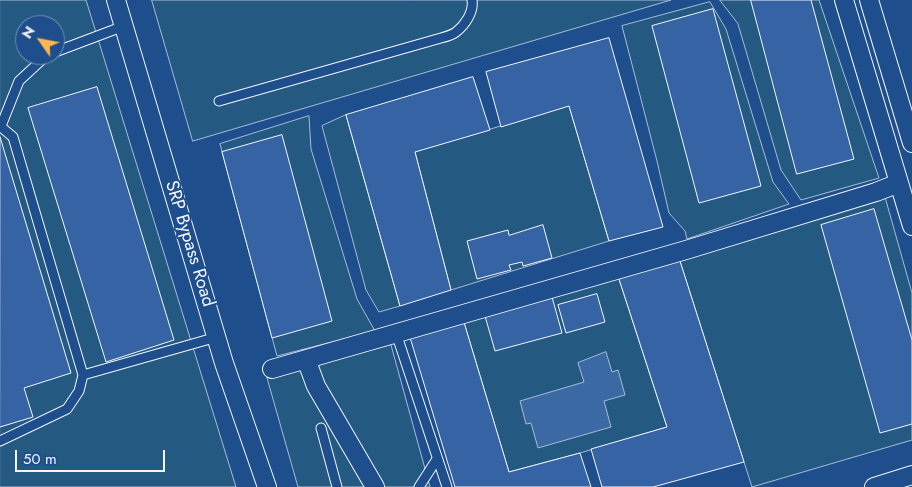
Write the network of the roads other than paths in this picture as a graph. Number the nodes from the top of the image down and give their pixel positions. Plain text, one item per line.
1 (116, 0) edge
2 (472, 0) edge
3 (844, 0) edge
4 (869, 0) edge
5 (124, 26) junction
6 (65, 48) edge
7 (36, 65) edge
8 (219, 101) dead end
9 (1, 126) edge
10 (912, 143) edge
11 (899, 183) junction
12 (912, 226) edge
13 (396, 333) junction
14 (217, 337) junction
15 (306, 359) junction
16 (272, 369) dead end
17 (83, 375) junction
18 (320, 428) dead end
19 (0, 441) edge
20 (437, 459) junction
21 (912, 475) edge
22 (267, 487) edge
23 (337, 487) edge
24 (375, 487) edge
25 (419, 487) edge
26 (446, 487) edge
27 (874, 487) edge

1 - 5 street, SRP Bypass Road
2 - 8 lane
3 - 11 street
4 - 10 street
5 - 6 lane
5 - 14 street, SRP Bypass Road
7 - 9 lane
9 - 17 lane
11 - 12 street
11 - 13 street
13 - 15 street
13 - 20 lane
14 - 17 lane
14 - 22 street, SRP Bypass Road
15 - 16 street
15 - 24 street
17 - 19 lane
18 - 23 lane
20 - 25 lane
20 - 26 lane
21 - 27 street

